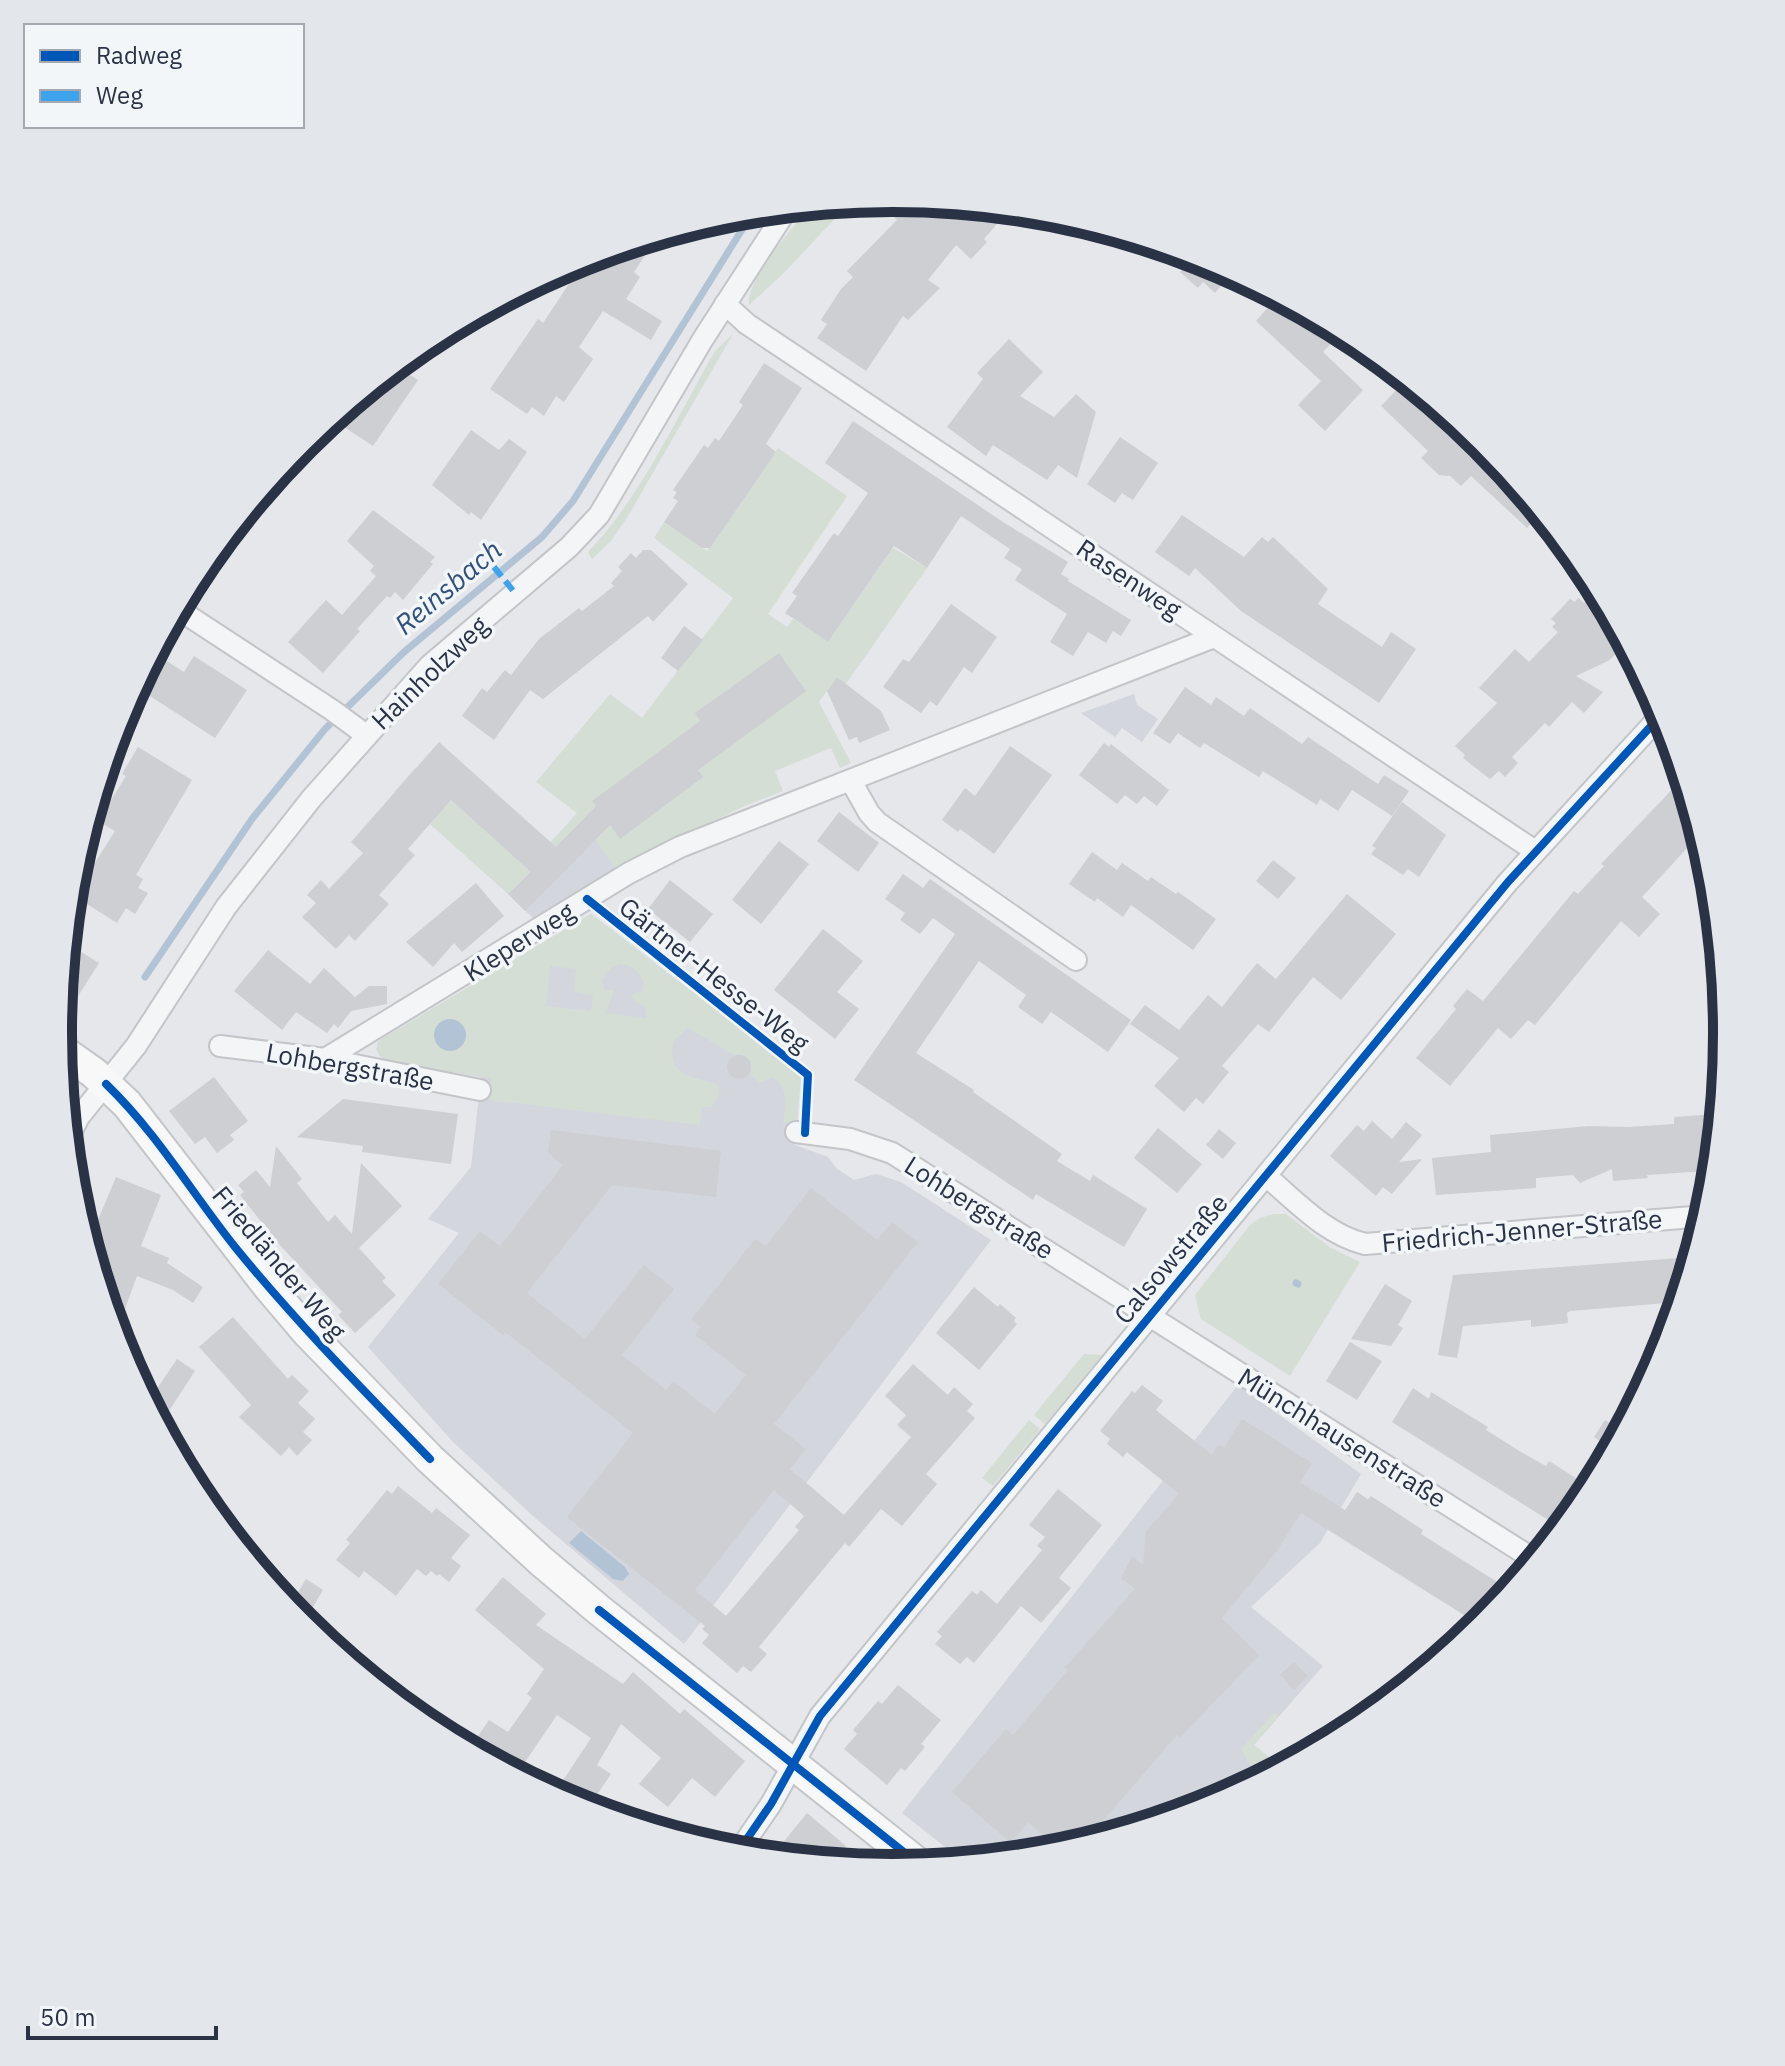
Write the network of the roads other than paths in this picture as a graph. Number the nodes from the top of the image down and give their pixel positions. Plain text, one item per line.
1 (779, 221) edge
2 (725, 304) junction
3 (187, 615) edge
4 (1214, 637) junction
5 (1653, 724) edge
6 (366, 735) junction
7 (851, 781) junction
8 (1535, 851) junction
9 (1076, 960) dead end
10 (220, 1046) dead end
11 (73, 1059) edge
12 (325, 1059) junction
13 (106, 1084) junction
14 (480, 1090) dead end
15 (77, 1121) edge
16 (796, 1132) dead end
17 (1266, 1176) junction
18 (1691, 1217) edge
19 (1150, 1316) junction
20 (1525, 1554) edge
21 (794, 1763) junction
22 (746, 1840) edge
23 (906, 1853) edge

1 - 2 street, Hainholzweg
2 - 4 street, Rasenweg
2 - 6 street, Hainholzweg
3 - 6 street
4 - 7 street, Kleperweg
4 - 8 street, Rasenweg
5 - 8 street, Calsowstraße
6 - 13 street, Hainholzweg
7 - 9 street
7 - 12 street, Kleperweg
8 - 17 street, Calsowstraße
10 - 12 street, Lohbergstraße
11 - 13 street, Friedländer Weg
12 - 14 street, Lohbergstraße
13 - 15 street, Hainholzweg
13 - 21 street, Friedländer Weg
16 - 19 street, Lohbergstraße
17 - 18 street, Friedrich-Jenner-Straße
17 - 19 street, Calsowstraße
19 - 20 street, Münchhausenstraße
19 - 21 street, Calsowstraße
21 - 22 street, Calsowstraße
21 - 23 street, Friedländer Weg

